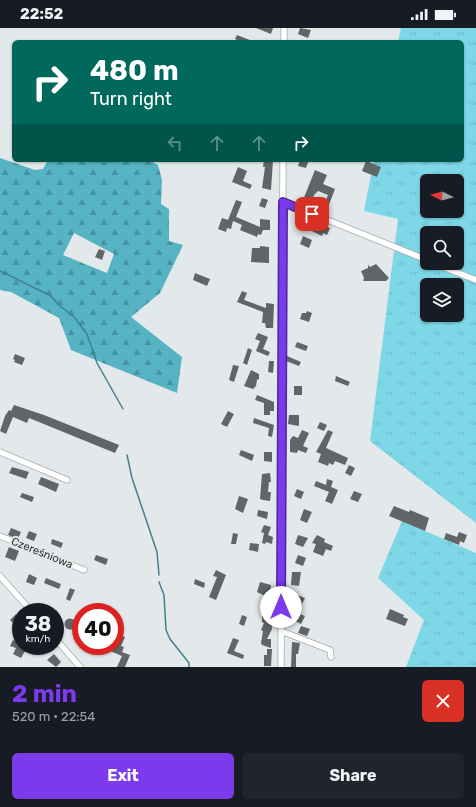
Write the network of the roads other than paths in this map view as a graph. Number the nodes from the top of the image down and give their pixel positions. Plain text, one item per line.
1 (284, 28) edge
2 (284, 40) edge
3 (283, 162) edge
4 (283, 202) junction
5 (420, 257) edge
6 (451, 270) edge
7 (476, 280) edge
8 (0, 452) edge
9 (67, 480) dead end
10 (0, 536) edge
11 (84, 570) dead end
12 (0, 576) edge
13 (24, 603) edge
14 (281, 631) junction
15 (64, 648) edge
16 (331, 657) dead end
17 (80, 667) edge
18 (281, 667) edge

1 - 2 street
3 - 4 street
4 - 5 street
4 - 14 street
6 - 7 street
8 - 9 street
10 - 11 street, Czereśniowa
12 - 13 street
14 - 16 street
14 - 18 street
15 - 17 street

